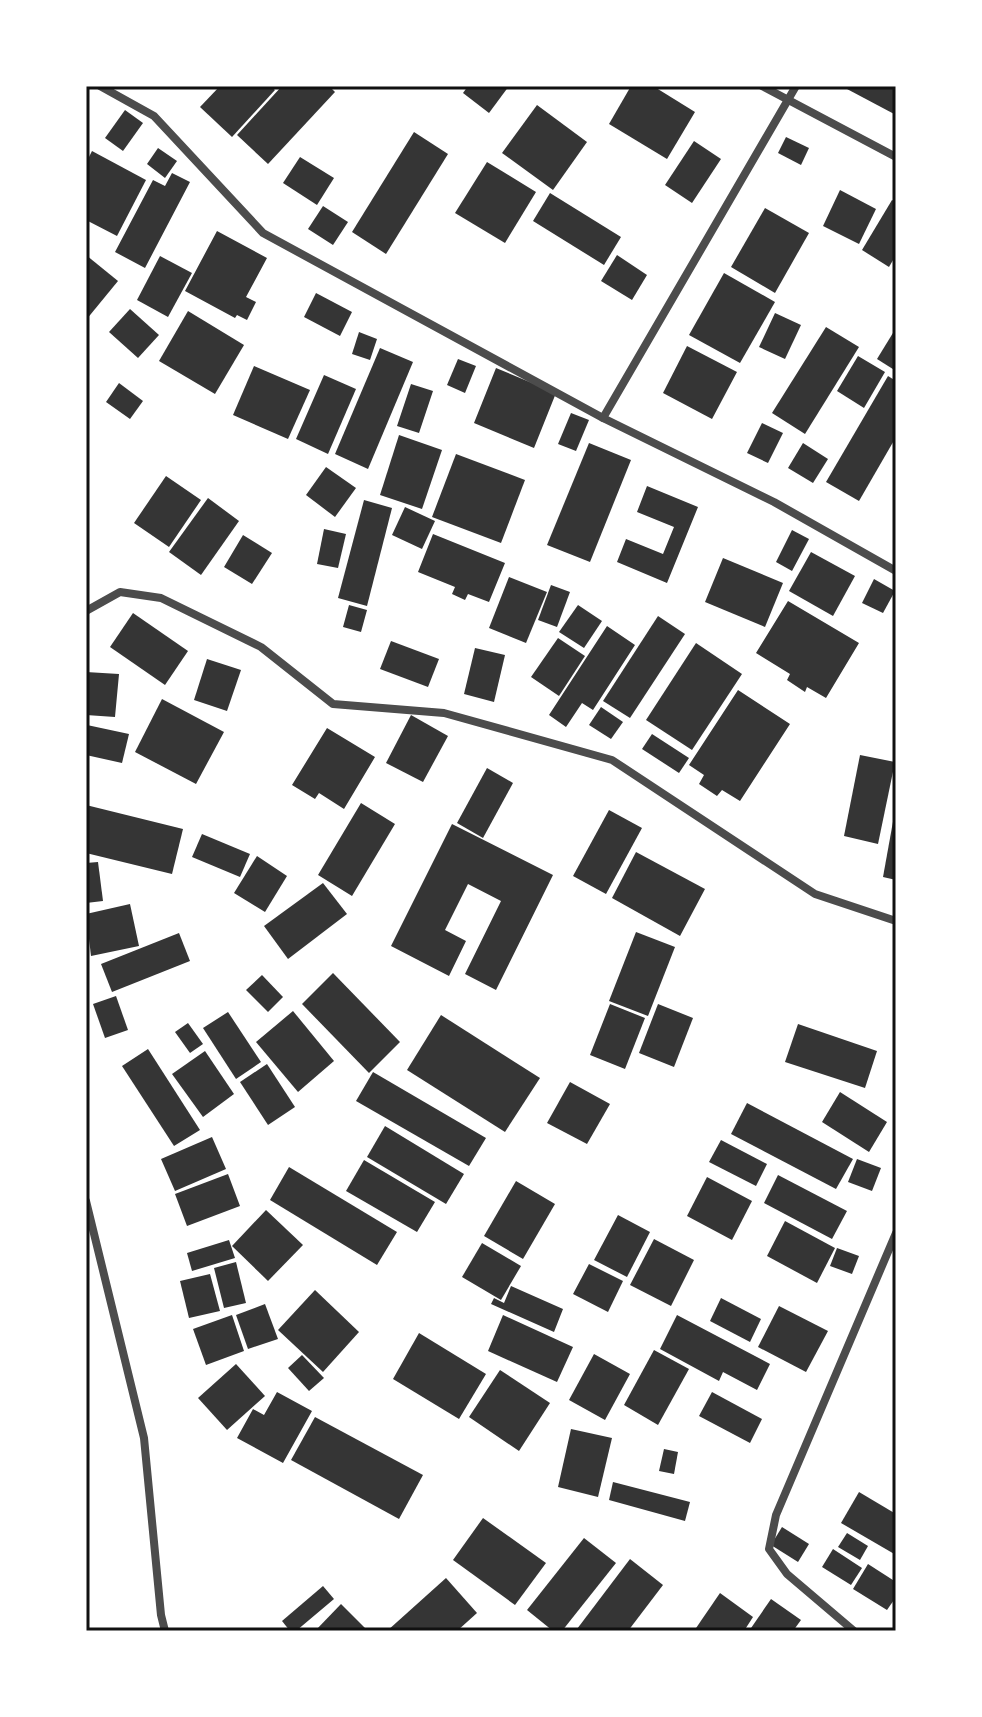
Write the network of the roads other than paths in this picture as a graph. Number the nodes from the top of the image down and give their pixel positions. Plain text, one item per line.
1 (100, 86) edge
2 (762, 86) edge
3 (796, 86) edge
4 (787, 99) junction
5 (896, 157) edge
6 (603, 418) junction
7 (896, 571) edge
8 (86, 611) edge
9 (896, 921) edge
10 (86, 1201) edge
11 (896, 1233) edge
12 (165, 1631) edge
13 (854, 1631) edge

1 - 6 street
2 - 4 street
3 - 4 street
4 - 5 street
4 - 6 street
6 - 7 street
8 - 9 street
10 - 12 street
11 - 13 street

